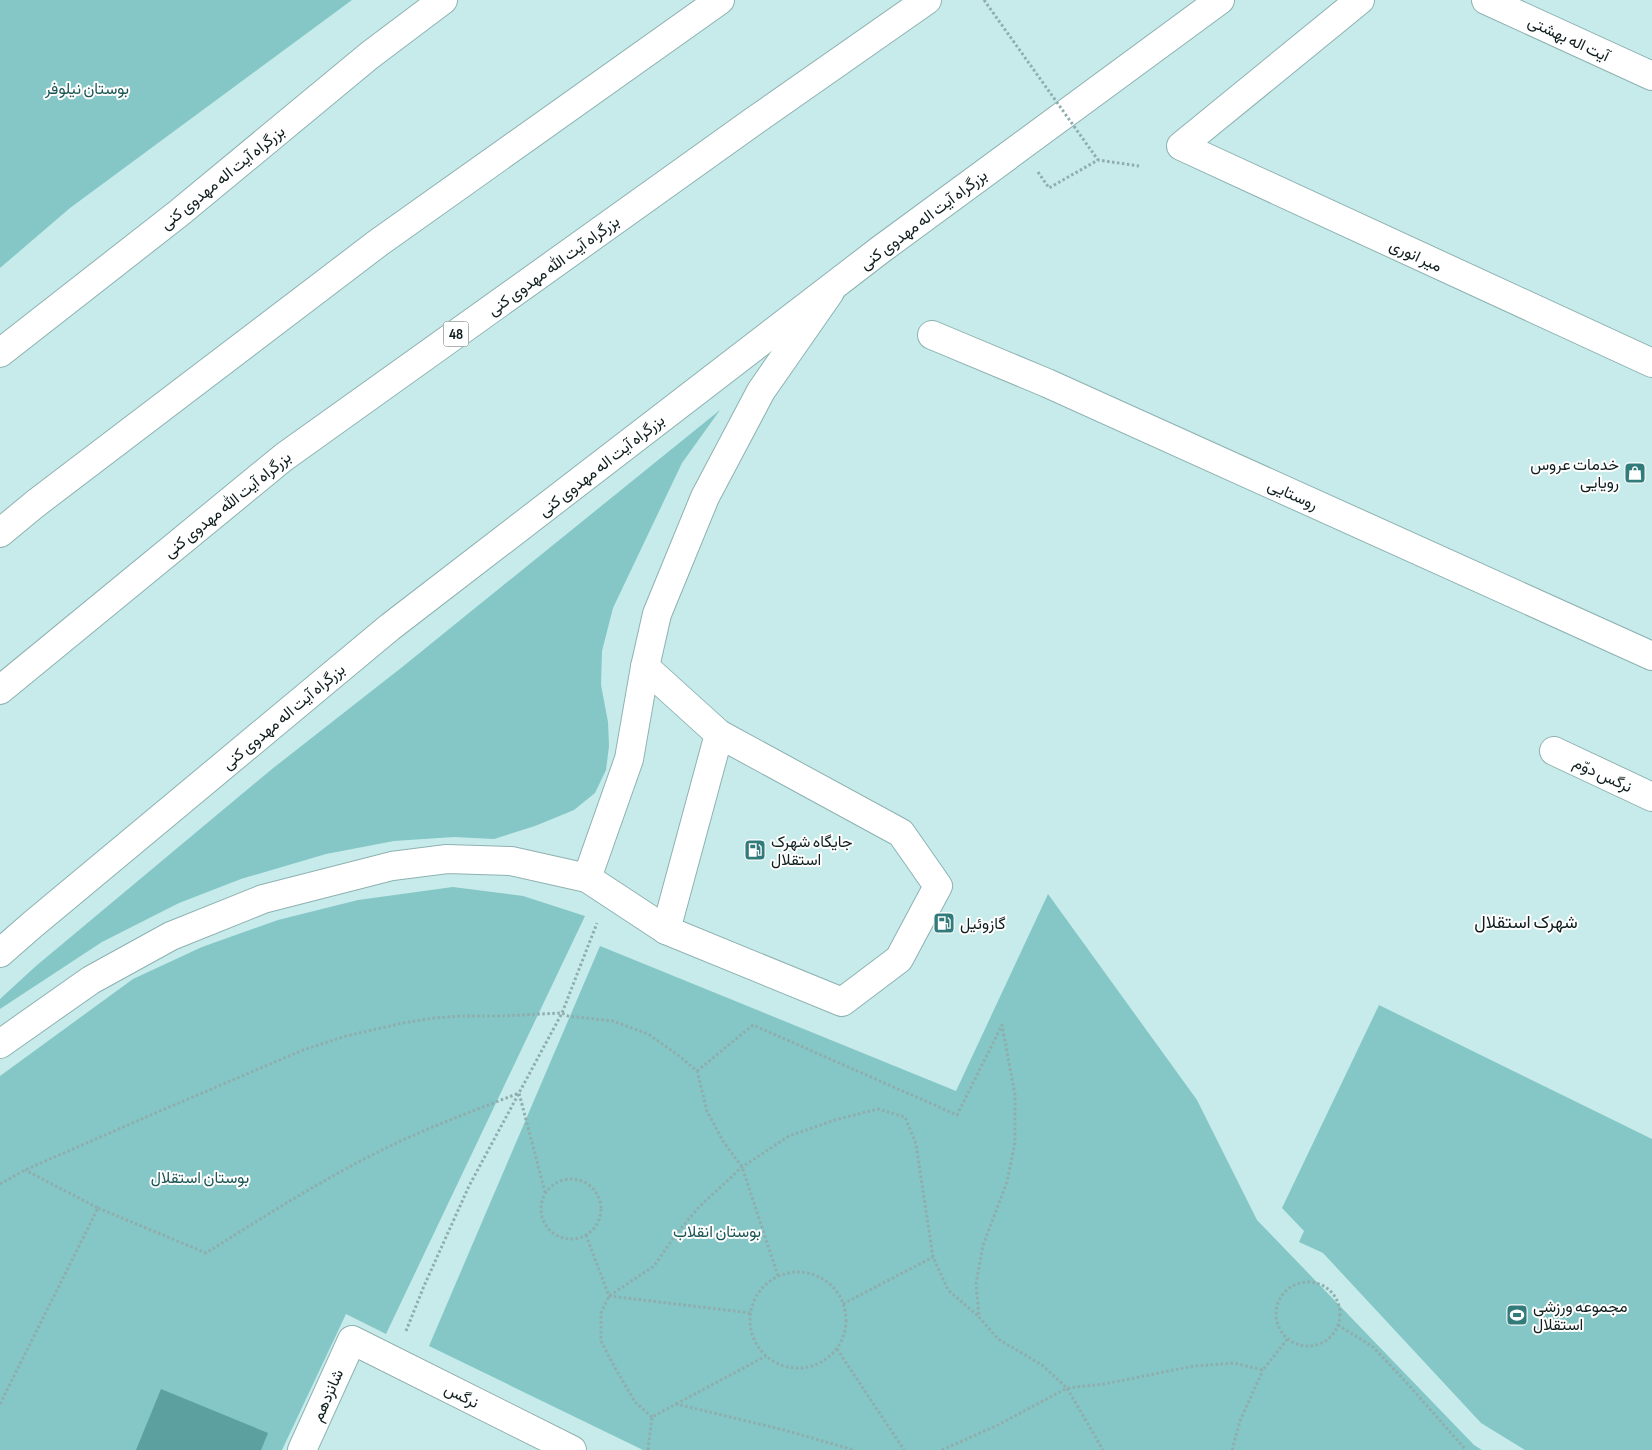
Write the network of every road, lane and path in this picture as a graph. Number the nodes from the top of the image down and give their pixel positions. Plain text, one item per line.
1 (443, 0) edge
2 (720, 0) edge
3 (928, 0) edge
4 (984, 0) edge
5 (1220, 0) edge
6 (1360, 0) edge
7 (1486, 0) edge
8 (1652, 76) edge
9 (1098, 160) junction
10 (1139, 166) dead end
11 (1049, 188) dead end
12 (834, 286) junction
13 (932, 335) dead end
14 (0, 353) edge
15 (1652, 363) edge
16 (0, 533) edge
17 (1652, 656) edge
18 (645, 667) junction
19 (0, 690) edge
20 (720, 734) junction
21 (1554, 751) dead end
22 (1652, 797) edge
23 (598, 885) junction
24 (666, 930) junction
25 (0, 953) edge
26 (562, 1013) junction
27 (0, 1044) edge
28 (697, 1071) junction
29 (519, 1093) junction
30 (742, 1167) junction
31 (25, 1170) junction
32 (0, 1184) edge
33 (546, 1192) junction
34 (98, 1208) junction
35 (586, 1235) junction
36 (933, 1257) junction
37 (778, 1276) junction
38 (609, 1296) junction
39 (843, 1304) junction
40 (750, 1313) junction
41 (979, 1317) junction
42 (1338, 1324) junction
43 (1288, 1338) junction
44 (352, 1340) joint
45 (837, 1349) junction
46 (766, 1356) junction
47 (394, 1361) junction
48 (1263, 1370) junction
49 (1067, 1388) junction
50 (0, 1404) edge
51 (676, 1404) junction
52 (652, 1417) junction
53 (302, 1450) edge
54 (572, 1450) edge
55 (648, 1450) edge
56 (854, 1450) edge
57 (904, 1450) edge
58 (942, 1450) edge
59 (1103, 1450) edge
60 (1232, 1450) edge
61 (1466, 1450) edge

1 - 14 main road, بزرگراه آیت اله مهدوی کنی
2 - 16 main road
3 - 19 main road, بزرگراه آیت الله مهدوی کنی / 48
4 - 9 path, bridge
5 - 12 main road, بزرگراه آیت اله مهدوی کنی
6 - 15 main road, میر انوری
7 - 8 main road, آیت اله بهشتی
9 - 10 path
9 - 11 path
12 - 18 main road
12 - 25 main road, بزرگراه آیت اله مهدوی کنی
13 - 17 main road, روستایی
18 - 20 main road
18 - 23 main road
20 - 24 main road
20 - 24 main road
21 - 22 main road, نرگس دوّم
23 - 24 main road
23 - 26 path
23 - 27 main road
26 - 28 path
26 - 29 path
26 - 31 path
28 - 30 path
28 - 41 path
29 - 33 path
29 - 34 path
29 - 47 path
30 - 36 path
30 - 37 path
30 - 38 path
31 - 32 path
31 - 34 path
33 - 35 path
33 - 35 path
34 - 50 path
35 - 38 path
36 - 39 path
36 - 41 path
37 - 39 path
37 - 40 path
38 - 40 path
38 - 52 path
39 - 45 path
40 - 46 path
41 - 49 path
42 - 43 path
42 - 43 path
42 - 61 path
43 - 48 path
44 - 47 main road, نرگس
44 - 53 main road, شانزدهم
45 - 46 path
45 - 57 path
46 - 51 path
47 - 54 main road, نرگس
48 - 49 path
48 - 60 path
49 - 58 path
49 - 59 path
51 - 52 path
51 - 56 path
52 - 55 path

